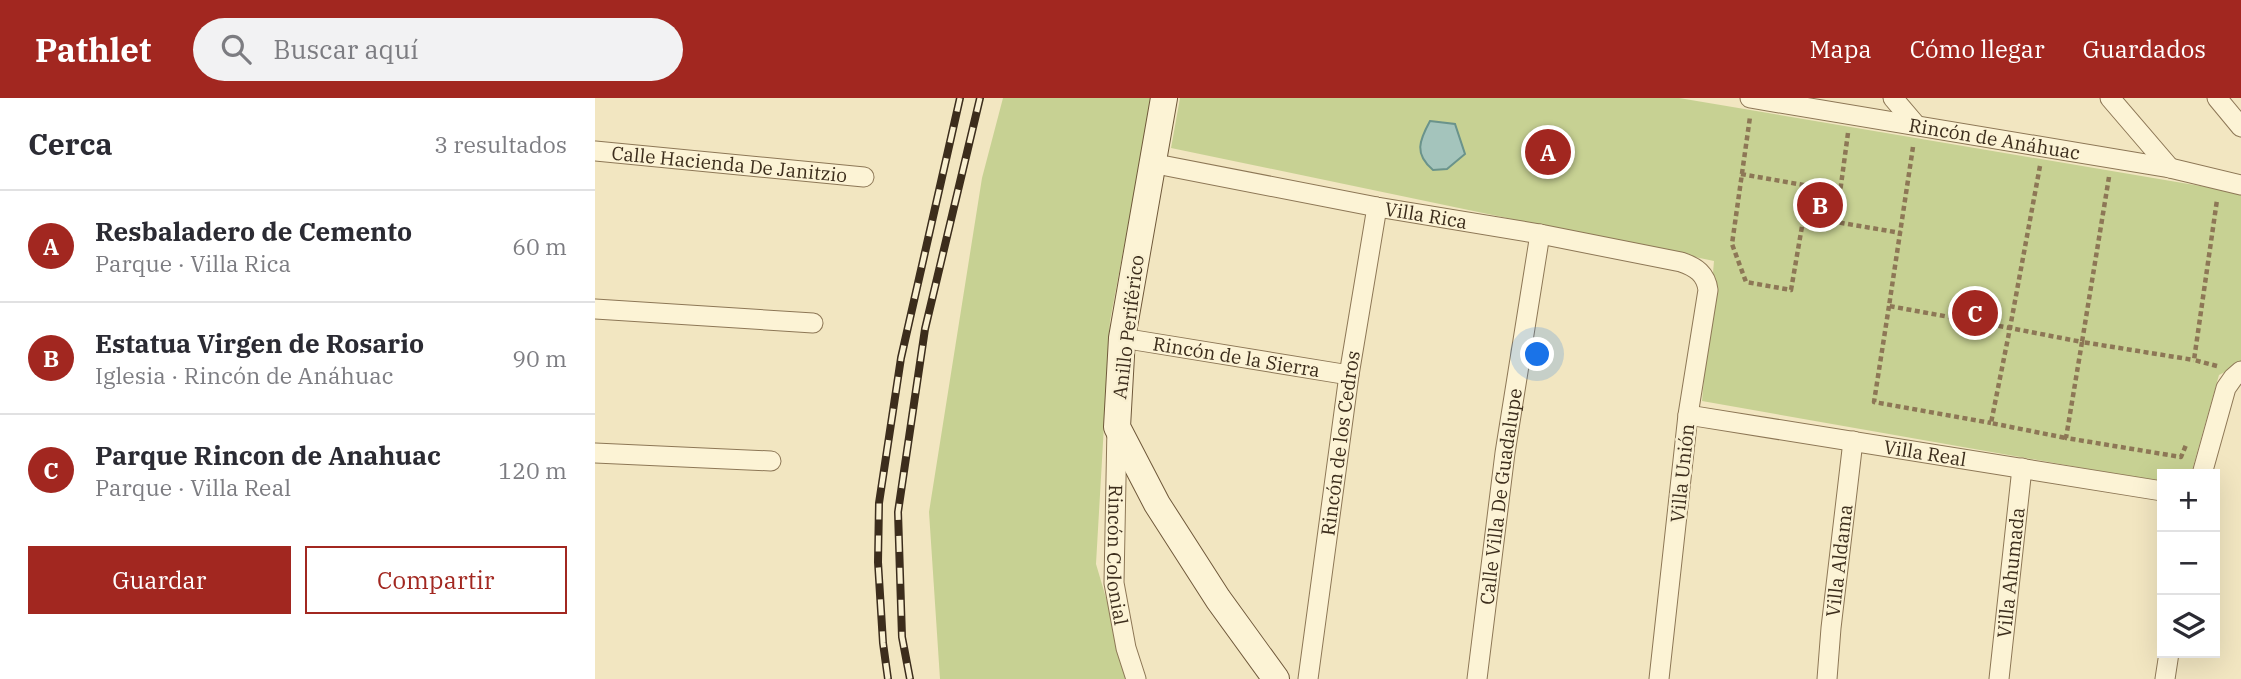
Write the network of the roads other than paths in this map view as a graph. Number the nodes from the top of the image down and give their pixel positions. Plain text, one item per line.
1 (1164, 98) edge
2 (1751, 98) edge
3 (1893, 98) edge
4 (2110, 98) edge
5 (2217, 98) edge
6 (1916, 125) junction
7 (2241, 127) edge
8 (595, 151) edge
9 (1151, 163) junction
10 (2170, 168) junction
11 (864, 177) dead end
12 (2241, 185) edge
13 (1377, 207) junction
14 (1540, 234) junction
15 (1699, 271) joint
16 (595, 309) edge
17 (813, 323) dead end
18 (1122, 338) junction
19 (2241, 371) edge
20 (1349, 375) junction
21 (1688, 415) junction
22 (1117, 427) junction
23 (1853, 441) junction
24 (595, 453) edge
25 (771, 461) dead end
26 (2022, 468) junction
27 (2203, 469) edge
28 (2157, 490) edge
29 (2168, 658) edge
30 (1136, 679) edge
31 (1276, 679) edge
32 (1308, 679) edge
33 (1477, 679) edge
34 (1659, 679) edge
35 (1827, 679) edge
36 (1999, 679) edge
37 (2165, 679) edge

1 - 9 street, Anillo Periférico
2 - 6 street, Rincón de Anáhuac
3 - 6 street
4 - 10 street
5 - 7 street
6 - 10 street, Rincón de Anáhuac
8 - 11 street, Calle Hacienda De Janitzio
9 - 13 street, Villa Rica
9 - 18 street, Anillo Periférico
10 - 12 street, Rincón de Anáhuac
13 - 14 street, Villa Rica
13 - 20 street, Rincón de los Cedros
14 - 15 street, Villa Rica
14 - 33 street, Calle Villa De Guadalupe
15 - 21 street, Villa Unión
16 - 17 street
18 - 20 street, Rincón de la Sierra
18 - 22 street, Anillo Periférico
19 - 27 street
20 - 32 street, Rincón de los Cedros
21 - 23 street, Villa Real
21 - 34 street, Villa Unión
22 - 30 street, Rincón Colonial
22 - 31 street, Anillo Periférico
23 - 26 street, Villa Real
23 - 35 street, Villa Aldama
24 - 25 street
26 - 28 street, Villa Real
26 - 36 street, Villa Ahumada
29 - 37 street

